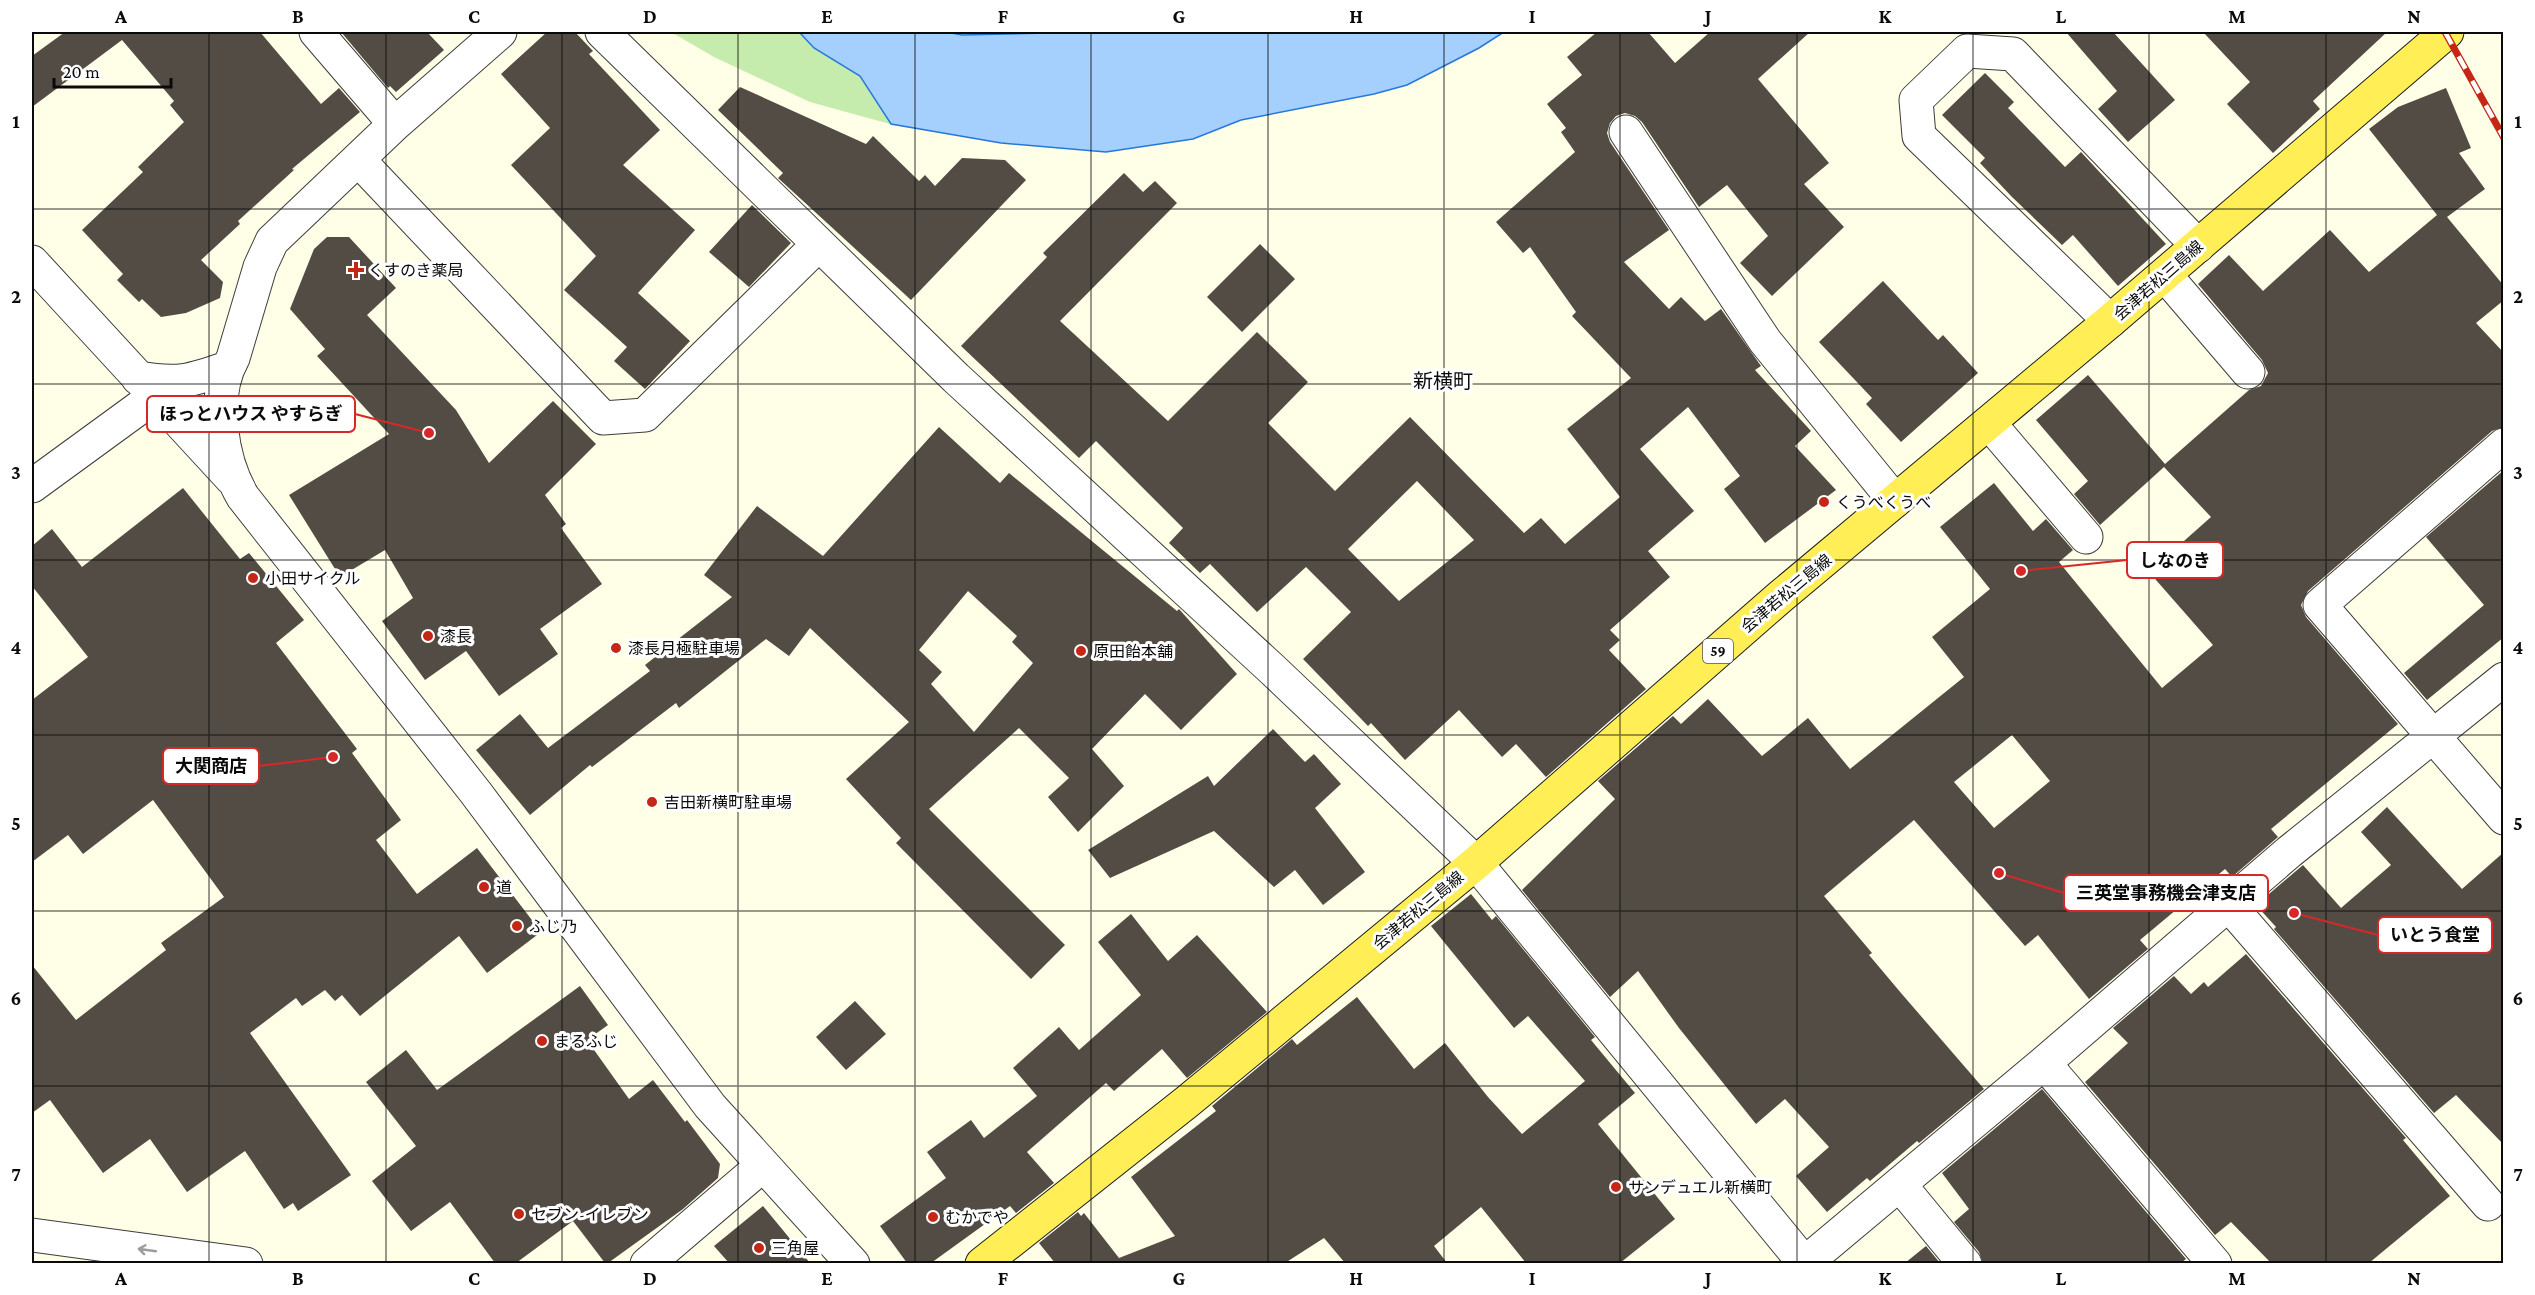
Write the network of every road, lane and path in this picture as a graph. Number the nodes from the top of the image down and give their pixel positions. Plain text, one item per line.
1 (316, 32) edge
2 (500, 32) edge
3 (602, 32) edge
4 (2447, 32) edge
5 (395, 124) junction
6 (1626, 132) dead end
7 (369, 171) dead end
8 (819, 244) junction
9 (2198, 246) junction
10 (32, 262) edge
11 (2164, 275) junction
12 (2110, 321) junction
13 (227, 368) junction
14 (2248, 372) dead end
15 (146, 387) junction
16 (1989, 423) junction
17 (2504, 445) edge
18 (233, 480) junction
19 (32, 486) edge
20 (1895, 501) junction
21 (2086, 537) dead end
22 (2504, 679) edge
23 (2432, 736) junction
24 (2504, 818) edge
25 (1476, 863) junction
26 (2228, 904) junction
27 (2043, 1064) junction
28 (763, 1165) junction
29 (1900, 1185) junction
30 (2488, 1204) dead end
31 (32, 1235) edge
32 (246, 1263) edge
33 (646, 1263) edge
34 (853, 1263) edge
35 (982, 1263) edge
36 (1804, 1263) edge
37 (1965, 1263) edge
38 (2214, 1263) edge

1 - 5 street
2 - 5 street
3 - 8 street
4 - 9 main road, 会津若松三島線 / 59
5 - 13 street
6 - 20 street
7 - 8 street
8 - 25 street
9 - 11 main road, 会津若松三島線 / 59
9 - 12 street
10 - 15 street
11 - 12 main road, 会津若松三島線 / 59
11 - 14 street
12 - 16 main road, 会津若松三島線 / 59
13 - 15 street
13 - 18 street
15 - 18 street
15 - 19 street
16 - 20 main road, 会津若松三島線 / 59
16 - 21 street
17 - 23 street
18 - 28 street
20 - 25 main road, 会津若松三島線 / 59
22 - 23 street
23 - 24 street
23 - 26 street
25 - 35 main road, 会津若松三島線 / 59
25 - 36 street
26 - 27 street
26 - 30 street
27 - 29 street
27 - 38 street
28 - 33 street
28 - 34 street
29 - 36 street
29 - 37 street
32 -> 31 street

